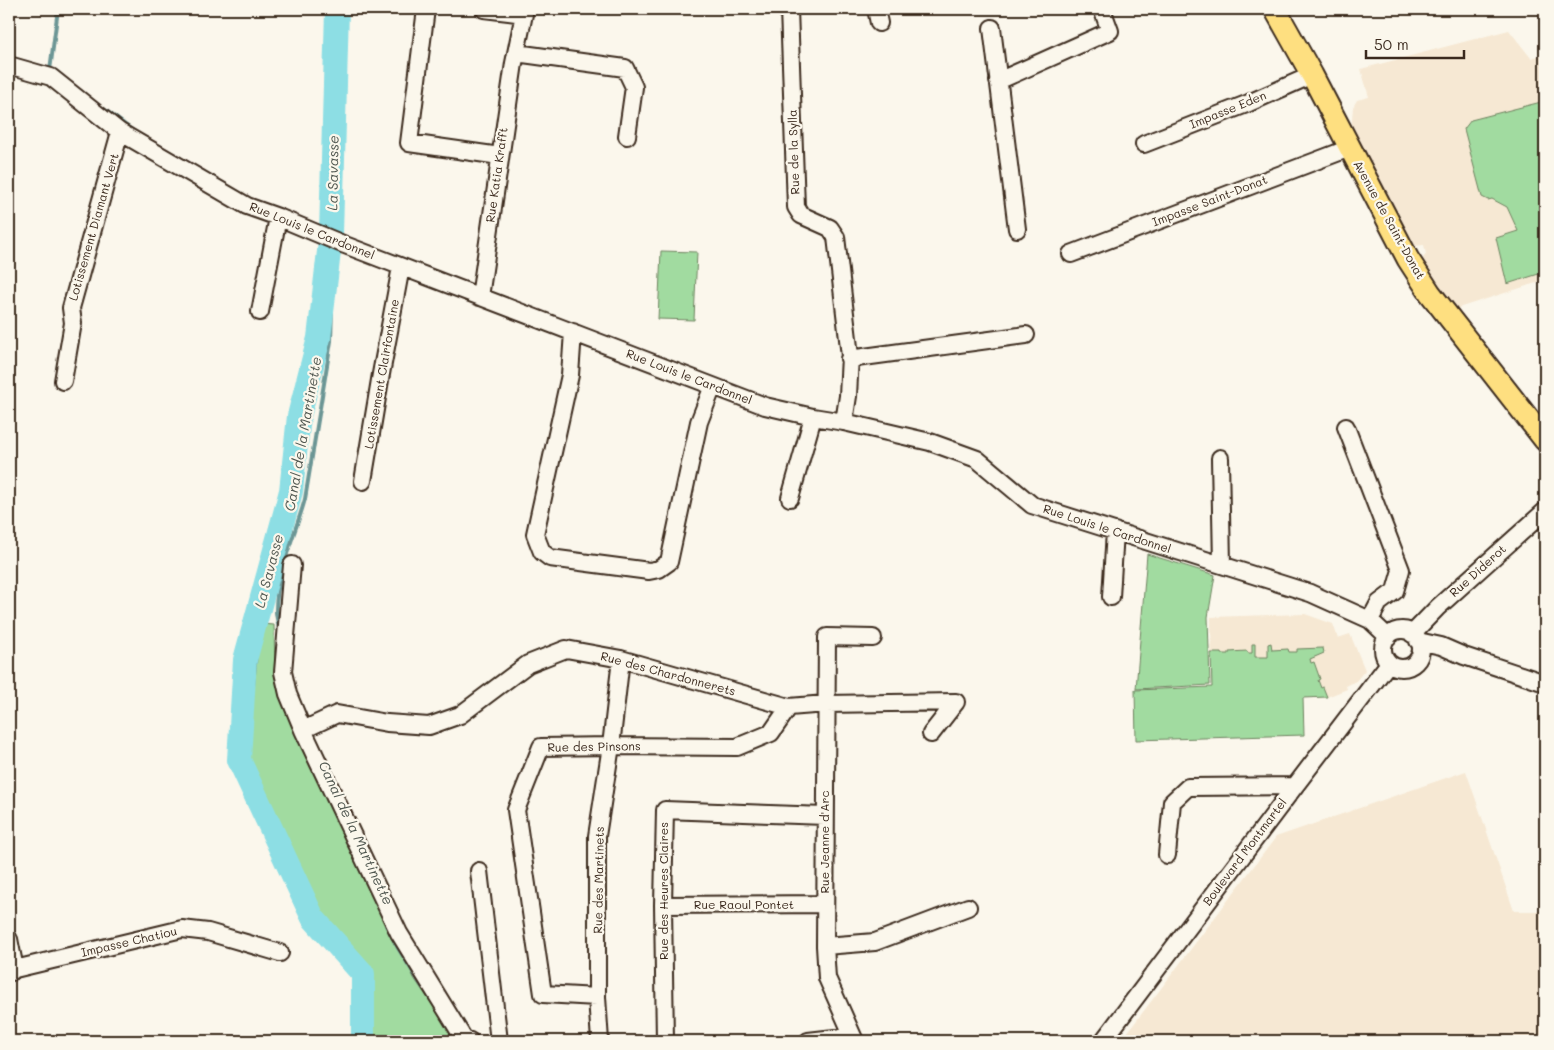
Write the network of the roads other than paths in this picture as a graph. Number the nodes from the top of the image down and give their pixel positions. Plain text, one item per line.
1 (426, 9) edge
2 (484, 9) edge
3 (789, 9) edge
4 (1102, 9) edge
5 (1275, 9) edge
6 (992, 28) dead end
7 (516, 52) junction
8 (9, 65) edge
9 (1312, 75) junction
10 (998, 81) junction
11 (120, 132) junction
12 (627, 136) dead end
13 (1144, 144) dead end
14 (1350, 148) junction
15 (500, 156) junction
16 (278, 217) junction
17 (1017, 229) dead end
18 (1071, 254) dead end
19 (401, 267) junction
20 (480, 297) junction
21 (260, 312) dead end
22 (573, 332) junction
23 (1026, 335) dead end
24 (850, 359) junction
25 (63, 381) dead end
26 (713, 386) junction
27 (814, 417) junction
28 (844, 422) junction
29 (1346, 428) dead end
30 (1545, 440) edge
31 (1220, 458) dead end
32 (363, 481) dead end
33 (790, 498) dead end
34 (1545, 511) edge
35 (1115, 531) junction
36 (292, 565) dead end
37 (1222, 565) junction
38 (1111, 596) dead end
39 (1370, 620) junction
40 (1388, 637) junction
41 (1415, 637) junction
42 (873, 638) dead end
43 (1464, 656) junction
44 (621, 660) junction
45 (1418, 660) junction
46 (1389, 663) junction
47 (1545, 682) edge
48 (826, 704) junction
49 (789, 706) junction
50 (303, 730) junction
51 (931, 734) dead end
52 (612, 746) junction
53 (1295, 786) junction
54 (825, 816) junction
55 (1168, 855) dead end
56 (479, 871) dead end
57 (825, 904) junction
58 (662, 905) junction
59 (968, 907) dead end
60 (9, 940) edge
61 (825, 946) junction
62 (280, 953) dead end
63 (12, 971) edge
64 (597, 997) junction
65 (853, 1039) edge
66 (470, 1041) edge
67 (499, 1041) edge
68 (600, 1041) edge
69 (665, 1041) edge
70 (808, 1041) edge
71 (1103, 1041) edge

1 - 15 street
2 - 7 street, Rue Katia Krafft
3 - 24 street, Rue de la Sylla
4 - 10 street
5 - 9 main road, Avenue de Saint-Donat
6 - 10 street
7 - 12 street
7 - 15 street, Rue Katia Krafft
8 - 11 street, Rue Louis le Cardonnel
9 - 13 street, Impasse Eden
9 - 14 main road, Avenue de Saint-Donat
10 - 17 street
11 - 16 street, Rue Louis le Cardonnel
11 - 25 street, Lotissement Diamant Vert
14 - 18 street, Impasse Saint-Donat
14 - 30 main road, Avenue de Saint-Donat
15 - 20 street, Rue Katia Krafft
16 - 19 street, Rue Louis le Cardonnel
16 - 21 street
19 - 20 street, Rue Louis le Cardonnel
19 - 32 street, Lotissement Clairfontaine
20 - 22 street, Rue Louis le Cardonnel
22 - 26 street, Rue Louis le Cardonnel
22 - 26 street
23 - 24 street
24 - 28 street, Rue de la Sylla
26 - 27 street, Rue Louis le Cardonnel
27 - 28 street, Rue Louis le Cardonnel
27 - 33 street
28 - 35 street, Rue Louis le Cardonnel
29 - 39 street
31 - 37 street
34 - 41 street, Rue Diderot
35 - 37 street, Rue Louis le Cardonnel
35 - 38 street
36 - 50 street
37 - 39 street, Rue Louis le Cardonnel
39 - 40 street, Rue Louis le Cardonnel
40 - 41 street
40 - 46 street
41 - 43 street
41 - 45 street
42 - 48 street, Rue Jeanne d'Arc
43 - 45 street
43 - 47 street
44 - 49 street, Rue des Chardonnerets
44 - 50 street, Rue des Chardonnerets
44 - 52 street, Rue des Martinets
45 - 46 street
46 - 53 street, Boulevard Montmartel
48 - 49 street, Rue des Chardonnerets
48 - 51 street, Rue des Chardonnerets
48 - 54 street, Rue Jeanne d'Arc
49 - 52 street, Rue des Pinsons
50 - 66 street
52 - 64 street, Rue des Martinets
52 - 64 street, Rue des Pinsons
53 - 55 street
53 - 71 street, Boulevard Montmartel
54 - 57 street, Rue Jeanne d'Arc
54 - 58 street, Rue des Heures Claires
56 - 67 street
57 - 58 street, Rue Raoul Pontet
57 - 61 street, Rue Jeanne d'Arc
58 - 69 street, Rue des Heures Claires
59 - 61 street
60 - 63 street
61 - 65 street, Rue Jeanne d'Arc
62 - 63 street, Impasse Chatiou
64 - 68 street, Rue des Martinets
65 - 70 street

